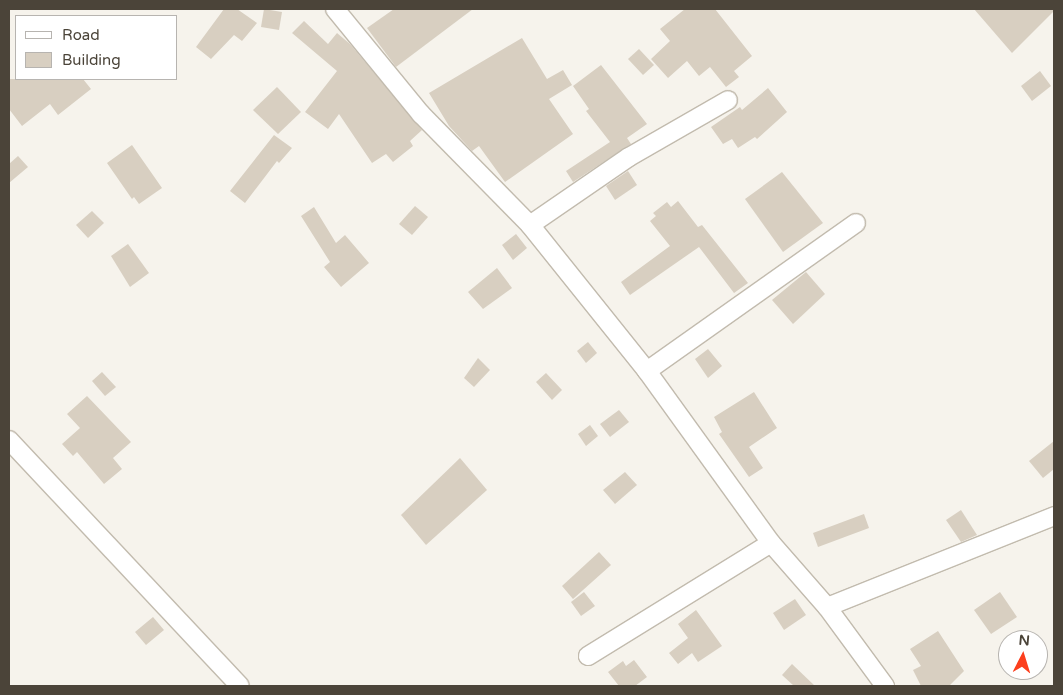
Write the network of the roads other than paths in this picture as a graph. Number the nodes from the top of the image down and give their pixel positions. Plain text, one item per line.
1 (334, 9) edge
2 (728, 100) dead end
3 (856, 223) dead end
4 (530, 224) junction
5 (647, 371) junction
6 (9, 440) edge
7 (1054, 516) edge
8 (771, 543) junction
9 (827, 607) junction
10 (588, 656) dead end
11 (240, 686) edge
12 (885, 686) edge

1 - 4 street
2 - 4 street
3 - 5 street
4 - 5 street
5 - 8 street
6 - 11 street
7 - 9 street
8 - 9 street
8 - 10 street
9 - 12 street

